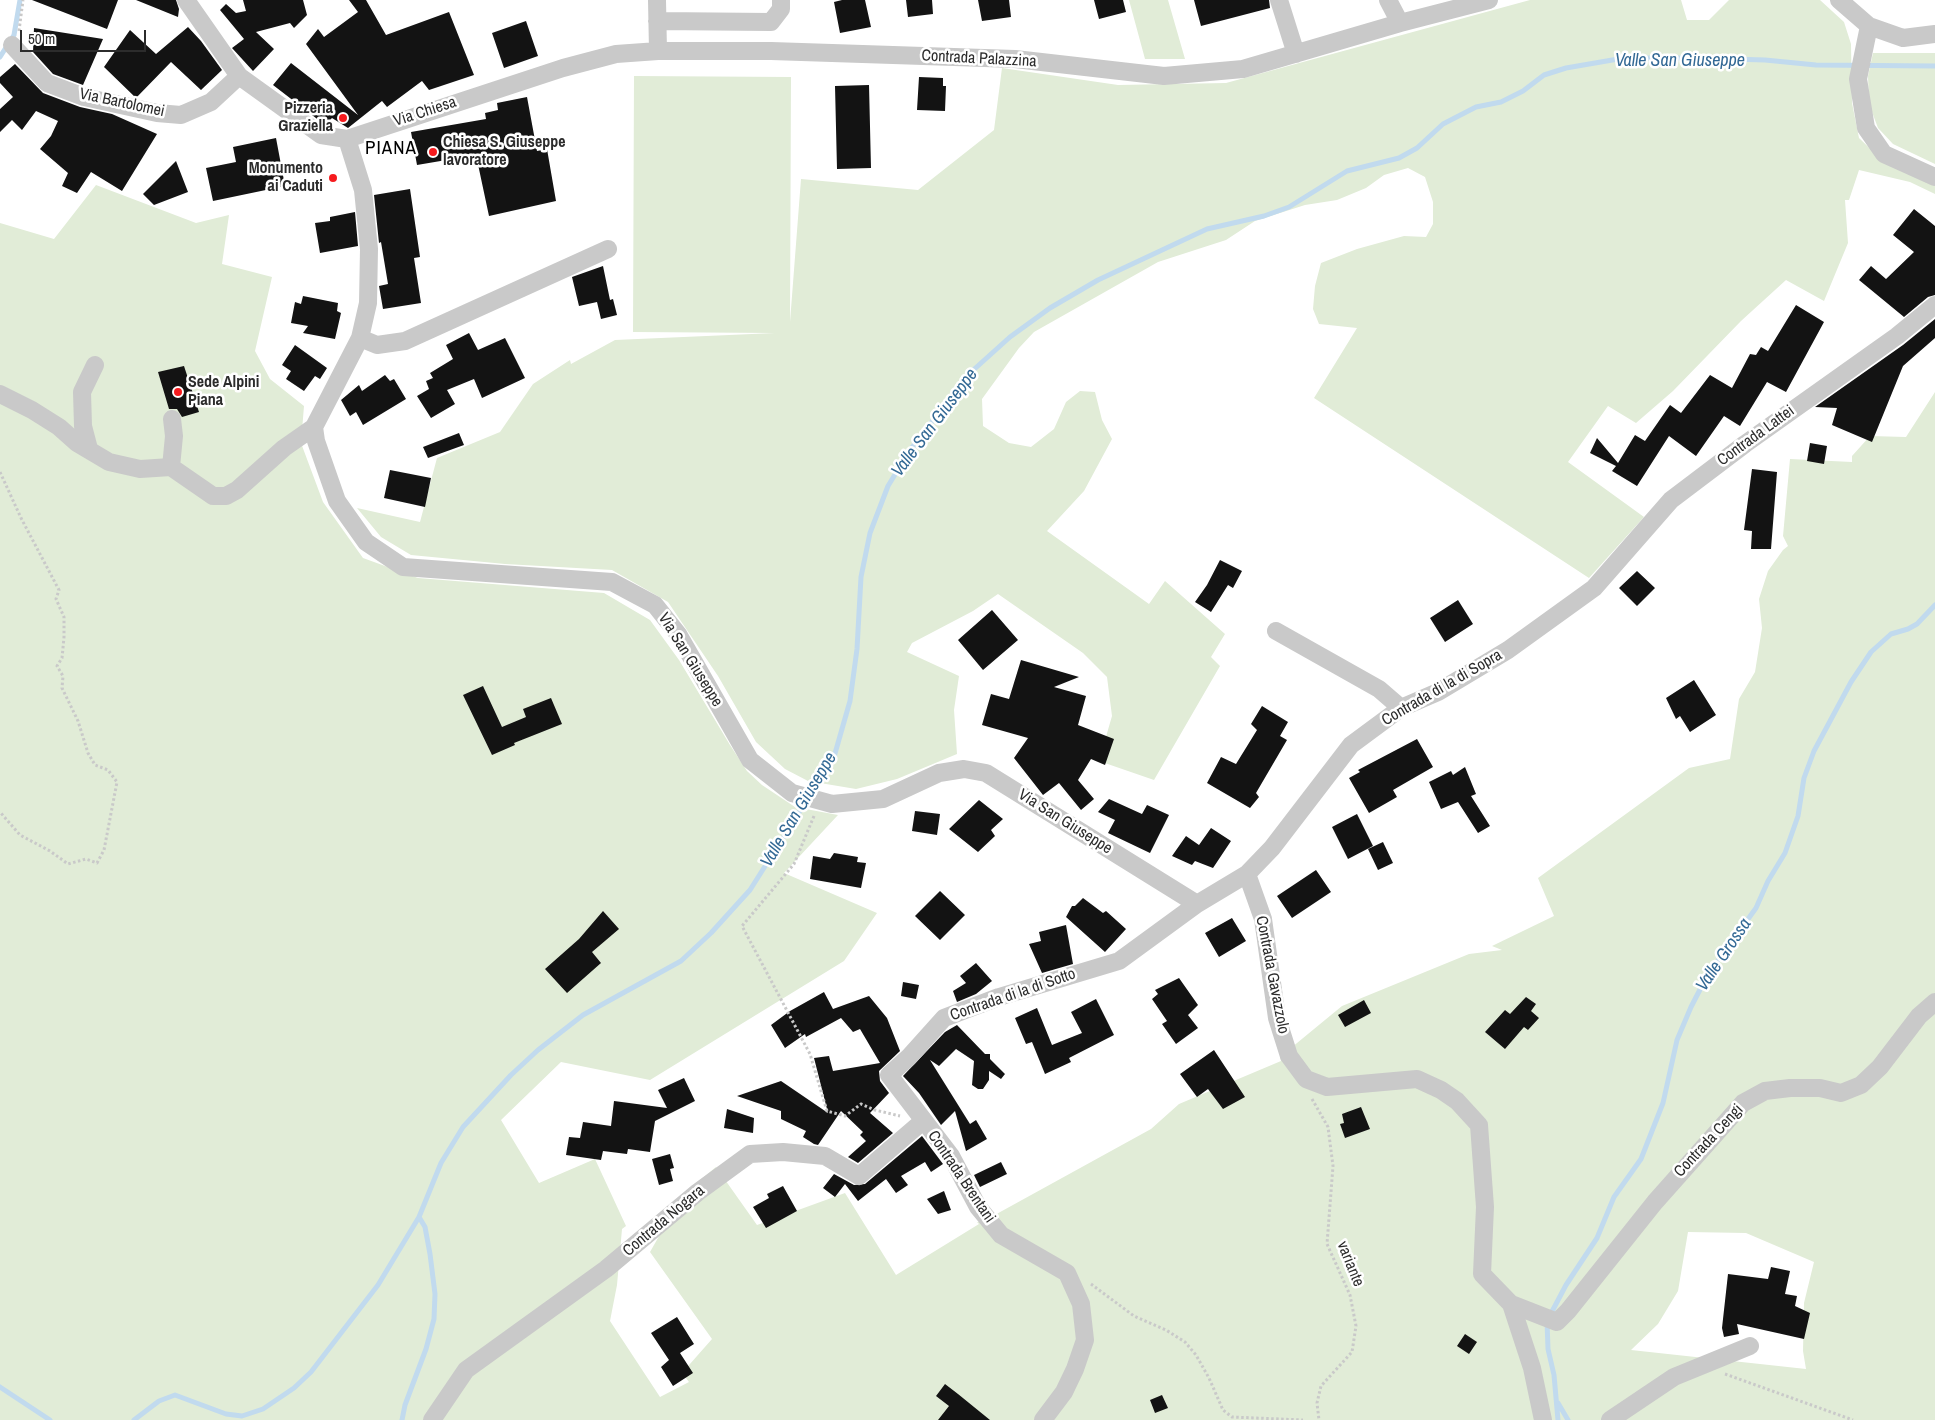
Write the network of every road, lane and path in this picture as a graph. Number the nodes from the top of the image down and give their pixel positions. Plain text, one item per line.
1 (186, 0) edge
2 (657, 0) edge
3 (781, 0) edge
4 (1279, 0) edge
5 (1388, 0) edge
6 (1489, 0) edge
7 (1839, 0) edge
8 (657, 21) junction
9 (1400, 22) junction
10 (1868, 26) junction
11 (1935, 34) edge
12 (12, 45) dead end
13 (658, 51) junction
14 (1296, 54) junction
15 (239, 76) junction
16 (347, 139) junction
17 (1935, 177) edge
18 (608, 249) dead end
19 (1935, 305) edge
20 (360, 338) junction
21 (95, 365) dead end
22 (0, 394) edge
23 (172, 419) dead end
24 (314, 427) junction
25 (89, 450) junction
26 (171, 467) junction
27 (0, 472) edge
28 (1594, 588) joint
29 (1276, 631) dead end
30 (1401, 708) junction
31 (820, 801) junction
32 (0, 812) edge
33 (1247, 874) junction
34 (1197, 904) junction
35 (1935, 1002) edge
36 (1306, 1079) junction
37 (923, 1120) junction
38 (1067, 1273) junction
39 (1511, 1304) junction
40 (1750, 1346) dead end
41 (1725, 1373) dead end
42 (432, 1420) edge
43 (1043, 1420) edge
44 (1303, 1420) edge
45 (1319, 1420) edge
46 (1543, 1420) edge
47 (1610, 1420) edge
48 (1853, 1420) edge

1 - 15 street, Via Chiesa
2 - 8 street
3 - 8 street
4 - 14 street
5 - 9 street
6 - 9 street, Contrada Palazzina
7 - 10 street
8 - 13 street
9 - 14 street, Contrada Palazzina
10 - 11 street
10 - 17 street
12 - 15 street, Via Bartolomei
13 - 14 street, Contrada Palazzina
13 - 16 street, Via Chiesa
15 - 16 street, Via Chiesa
16 - 20 street
18 - 20 street
19 - 28 street, Contrada Lattei
20 - 24 street
21 - 25 street
22 - 25 street
23 - 26 street
24 - 26 street
24 - 31 street, Via San Giuseppe
25 - 26 street
27 - 32 path
28 - 30 street, Contrada di la di Sopra
29 - 30 street
30 - 33 street, Contrada di la di Sopra
31 - 34 street, Via San Giuseppe
31 - 37 path
33 - 34 street, Contrada di la di Sopra
33 - 36 street, Contrada Gavazzolo
34 - 37 street, Contrada di la di Sotto
35 - 39 street, Contrada Cengi
36 - 39 street
36 - 45 path, variante
37 - 38 street, Contrada Brentani
37 - 42 street, Contrada Nogara
38 - 43 street
38 - 44 path
39 - 46 street
40 - 47 street
41 - 48 path

